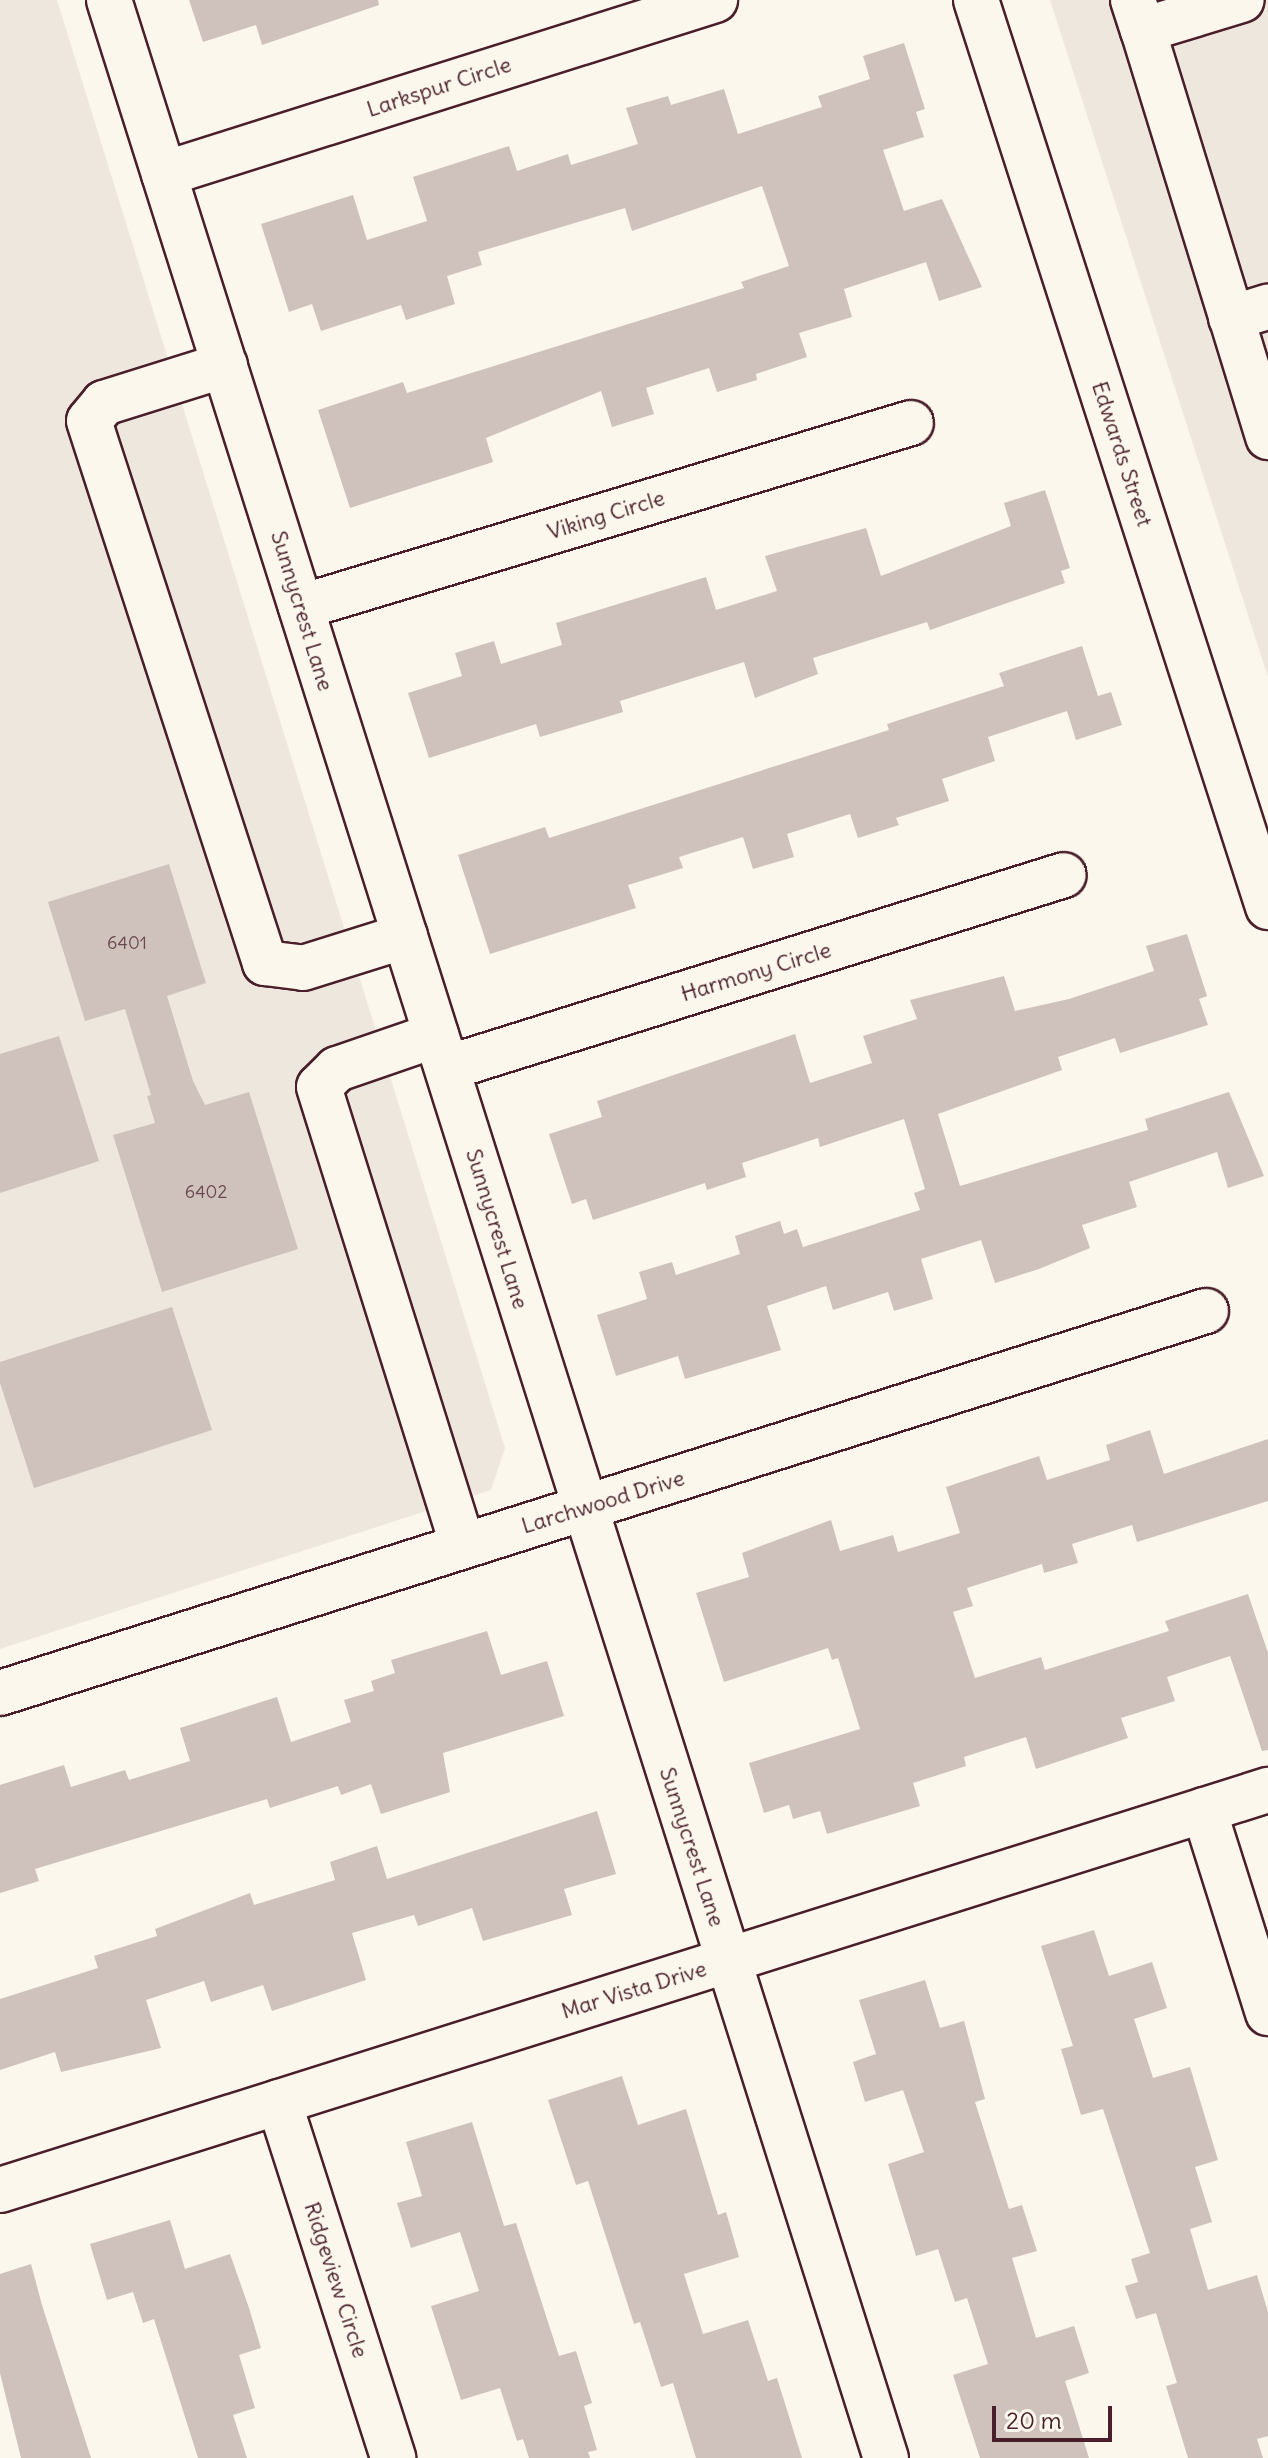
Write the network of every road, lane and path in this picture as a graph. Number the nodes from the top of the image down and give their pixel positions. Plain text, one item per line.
1 (109, 0) edge
2 (715, 0) edge
3 (976, 0) edge
4 (1242, 0) edge
5 (1138, 15) edge
6 (164, 174) junction
7 (1250, 312) edge
8 (225, 365) junction
9 (911, 423) dead end
10 (1268, 437) edge
11 (301, 607) junction
12 (1064, 875) dead end
13 (1268, 907) edge
14 (405, 936) junction
15 (441, 1052) junction
16 (1206, 1311) dead end
17 (585, 1508) junction
18 (463, 1546) junction
19 (4, 1687) edge
20 (1268, 1790) edge
21 (1204, 1810) junction
22 (728, 1960) junction
23 (1268, 2013) edge
24 (279, 2102) junction
25 (0, 2190) edge
26 (393, 2458) edge
27 (886, 2458) edge

1 - 6 street, Sunnycrest Lane
2 - 6 street, Larkspur Circle
3 - 13 street, Edwards Street
4 - 5 street
5 - 7 street
6 - 8 street, Sunnycrest Lane
7 - 10 street
8 - 11 street, Sunnycrest Lane
8 - 14 street
9 - 11 street, Viking Circle
11 - 14 street, Sunnycrest Lane
12 - 15 street, Harmony Circle
14 - 15 street, Sunnycrest Lane
15 - 17 street, Sunnycrest Lane
15 - 18 street, Harmony Circle
16 - 17 street, Larchwood Drive
17 - 18 street, Larchwood Drive
17 - 22 street, Sunnycrest Lane
18 - 19 street, Larchwood Drive
20 - 21 street, Mar Vista Drive
21 - 22 street, Mar Vista Drive
21 - 23 street
22 - 24 street, Mar Vista Drive
22 - 27 street, Sunnycrest Lane
24 - 25 street, Mar Vista Drive
24 - 26 street, Ridgeview Circle

